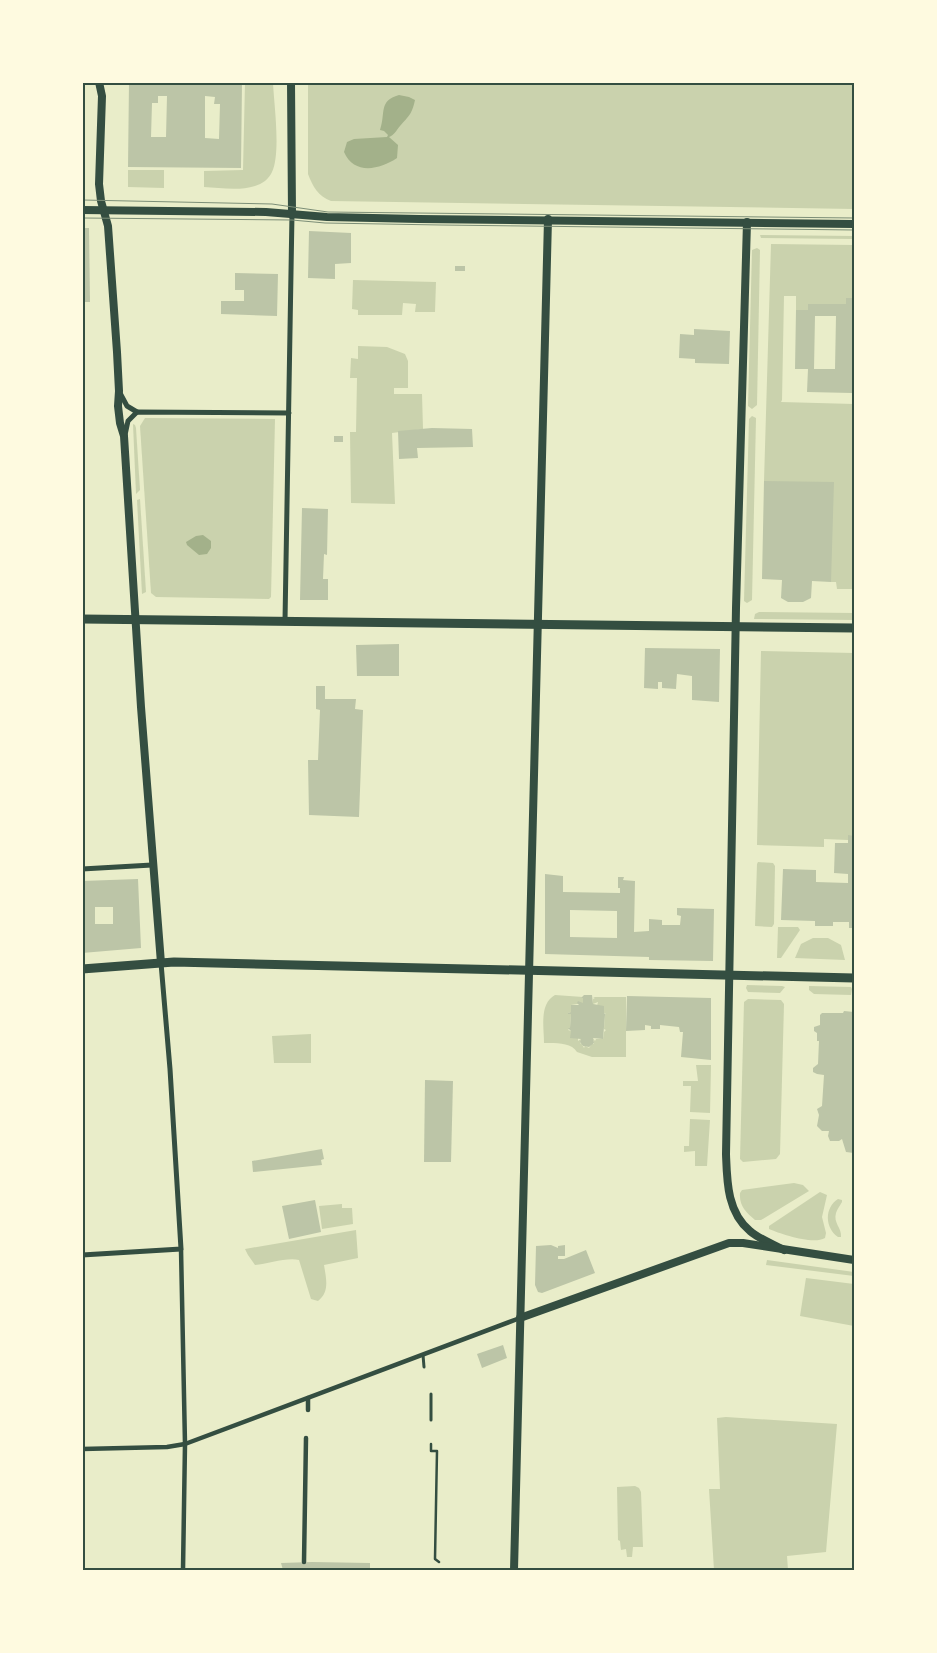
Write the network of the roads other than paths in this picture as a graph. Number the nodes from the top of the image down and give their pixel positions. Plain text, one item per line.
1 (99, 82) edge
2 (291, 82) edge
3 (82, 210) edge
4 (103, 210) junction
5 (292, 214) junction
6 (548, 219) junction
7 (747, 222) junction
8 (854, 224) edge
9 (119, 391) junction
10 (138, 412) junction
11 (289, 413) junction
12 (124, 436) junction
13 (82, 620) edge
14 (135, 620) junction
15 (285, 621) junction
16 (539, 624) junction
17 (736, 627) junction
18 (854, 628) edge
19 (152, 865) junction
20 (82, 869) edge
21 (160, 963) junction
22 (82, 969) edge
23 (529, 970) junction
24 (729, 975) junction
25 (854, 978) edge
26 (181, 1249) junction
27 (784, 1250) junction
28 (82, 1254) edge
29 (853, 1259) edge
30 (520, 1318) junction
31 (423, 1355) junction
32 (424, 1367) dead end
33 (431, 1394) dead end
34 (308, 1398) junction
35 (308, 1410) dead end
36 (431, 1420) dead end
37 (306, 1438) dead end
38 (185, 1444) junction
39 (82, 1448) edge
40 (304, 1562) dead end
41 (182, 1570) edge
42 (514, 1570) edge

1 - 4 street
2 - 5 street
3 - 4 street
4 - 5 street
4 - 9 street
5 - 6 street
5 - 11 street
6 - 7 street
6 - 16 street
7 - 8 street
7 - 17 street
9 - 10 street
9 - 12 street
10 - 11 street
10 - 12 street
11 - 15 street
12 - 14 street
13 - 14 main road
14 - 15 main road
14 - 19 street
15 - 16 main road
16 - 17 main road
16 - 23 street
17 - 18 main road
17 - 24 street
19 - 20 street
19 - 21 street
21 - 22 main road
21 - 23 main road
21 - 26 street
23 - 24 main road
23 - 30 street
24 - 25 main road
24 - 27 street
26 - 28 street
26 - 38 street
27 - 29 street
27 - 30 street
30 - 31 street
30 - 42 street
31 - 32 lane
31 - 34 street
33 - 36 lane
34 - 35 street
34 - 38 street
37 - 40 street
38 - 39 street
38 - 41 street

